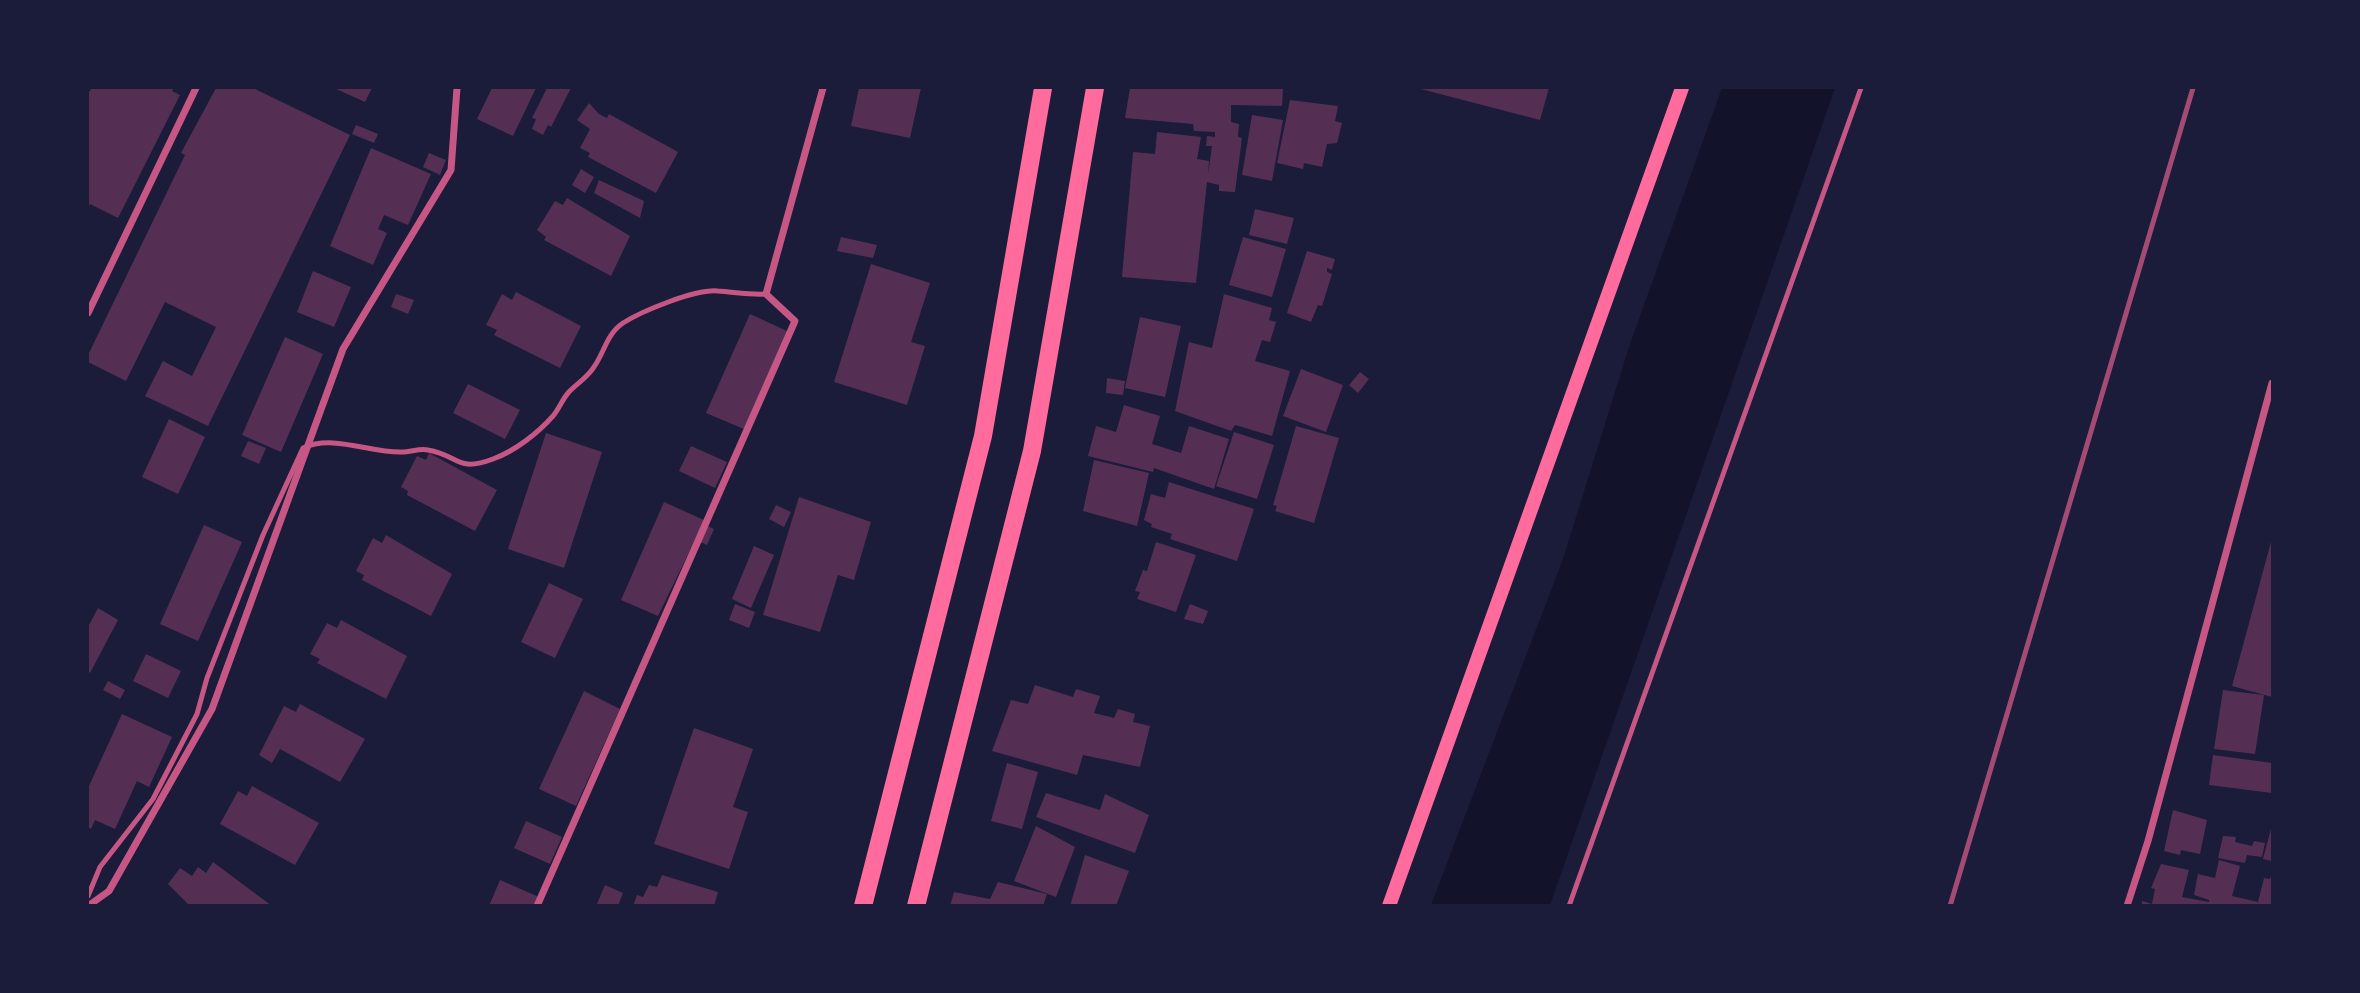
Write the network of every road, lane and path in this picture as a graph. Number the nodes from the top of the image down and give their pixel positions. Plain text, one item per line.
1 (196, 88) edge
2 (457, 88) edge
3 (823, 88) edge
4 (1043, 88) edge
5 (1095, 88) edge
6 (1682, 88) edge
7 (1861, 88) edge
8 (766, 294) junction
9 (88, 313) edge
10 (2273, 383) edge
11 (88, 896) edge
12 (88, 905) edge
13 (537, 905) edge
14 (863, 905) edge
15 (916, 905) edge
16 (1389, 905) edge
17 (1569, 905) edge
18 (2127, 905) edge

1 - 9 street
2 - 12 street
3 - 8 street
4 - 14 main road
5 - 15 main road
6 - 16 main road
7 - 17 lane
8 - 11 lane
8 - 13 street
10 - 18 street

